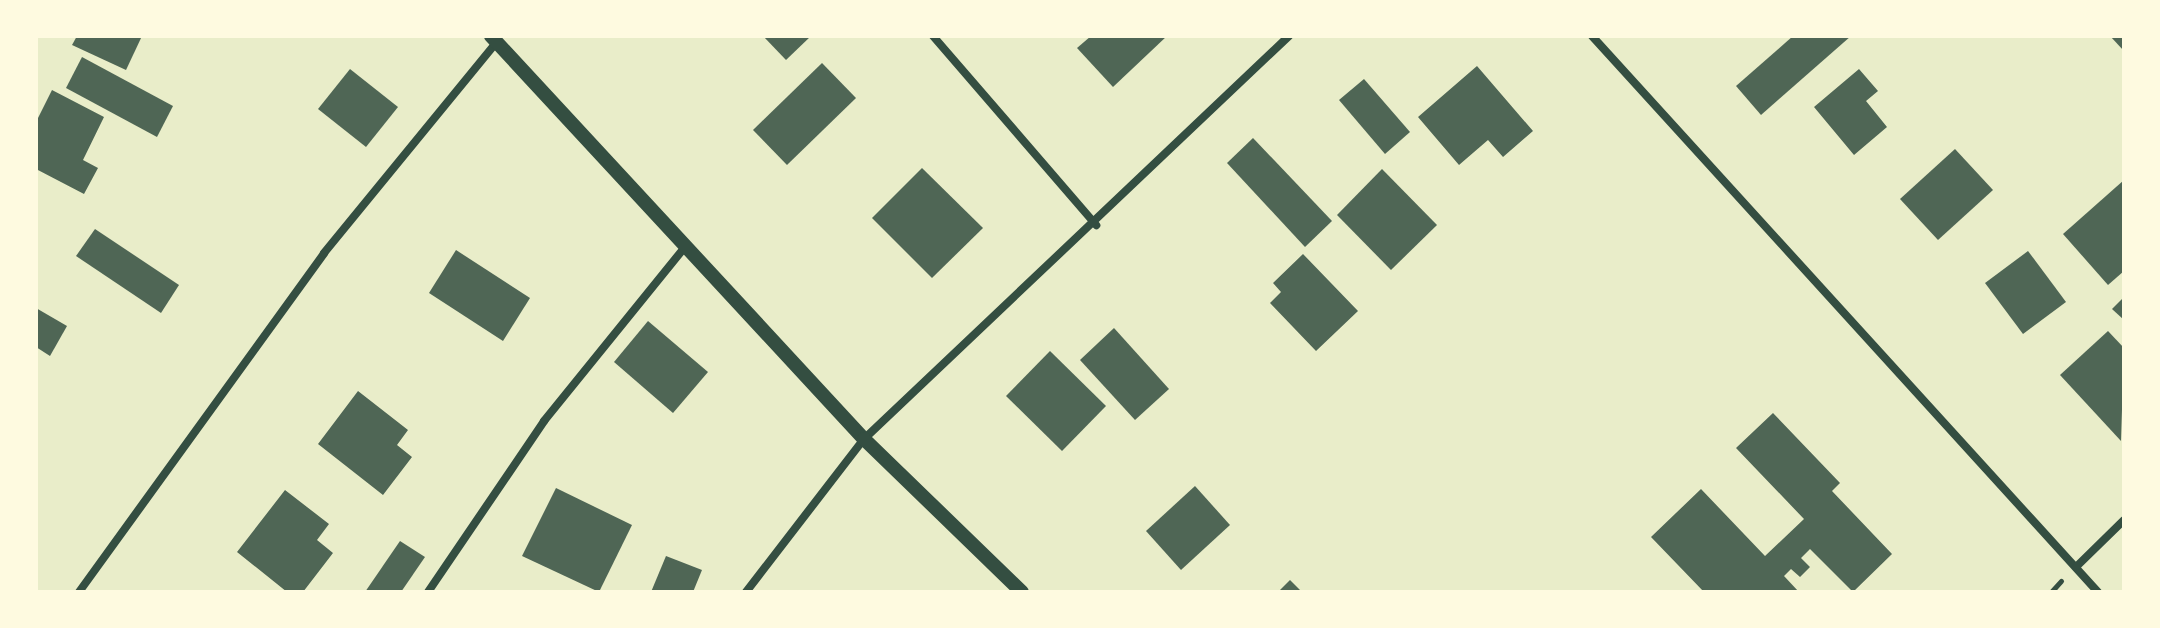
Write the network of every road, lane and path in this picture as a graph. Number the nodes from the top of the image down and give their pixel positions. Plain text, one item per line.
1 (933, 36) edge
2 (1289, 36) edge
3 (1592, 36) edge
4 (494, 39) edge
5 (1096, 225) junction
6 (684, 248) junction
7 (864, 439) junction
8 (2124, 520) edge
9 (2076, 567) junction
10 (79, 592) edge
11 (428, 592) edge
12 (746, 592) edge
13 (1022, 592) edge
14 (2098, 592) edge

1 - 5 street
2 - 5 street
3 - 9 street
4 - 6 street
4 - 10 street
5 - 7 street
6 - 7 street
6 - 11 street
7 - 12 street
7 - 13 street
8 - 9 street
9 - 14 street

